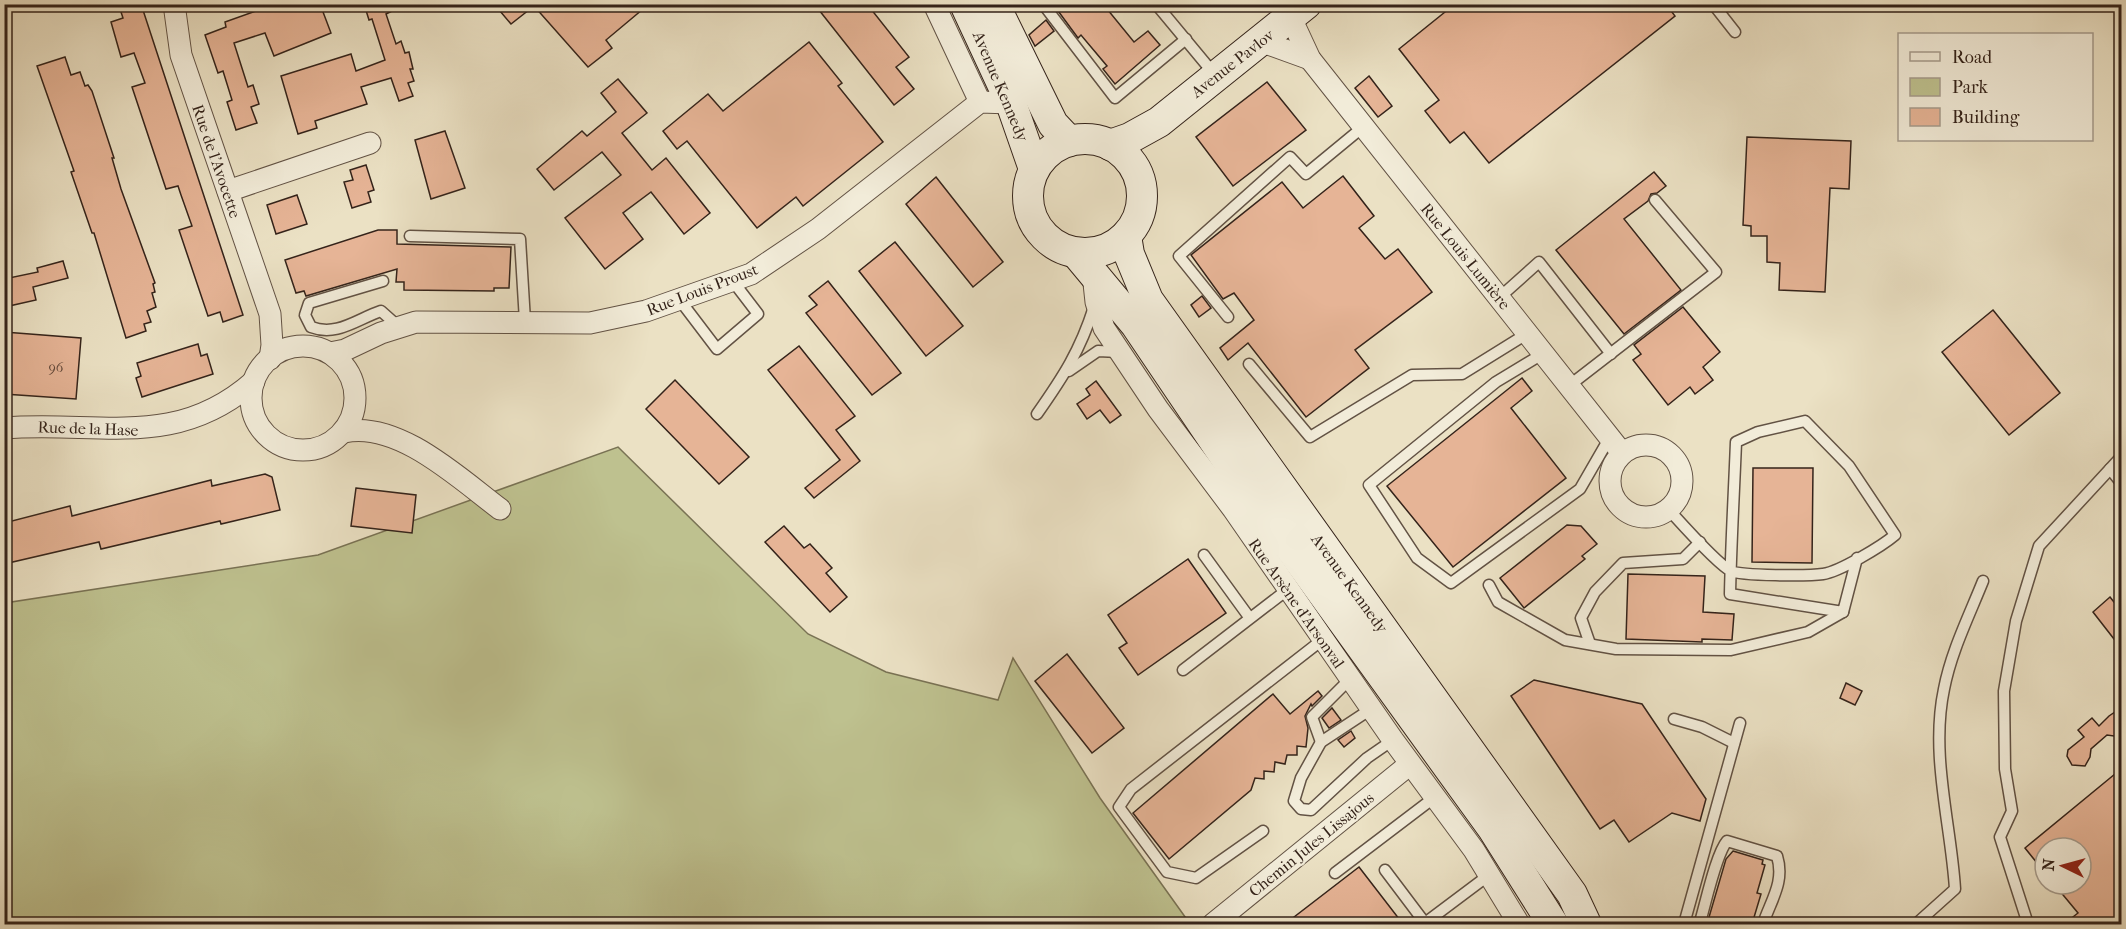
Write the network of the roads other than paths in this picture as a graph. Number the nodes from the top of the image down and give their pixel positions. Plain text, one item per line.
1 (174, 4) edge
2 (933, 4) edge
3 (965, 4) edge
4 (994, 4) edge
5 (1043, 4) edge
6 (1156, 4) edge
7 (1713, 4) edge
8 (1293, 11) edge
9 (1735, 32) dead end
10 (1186, 39) junction
11 (1260, 41) junction
12 (1310, 59) junction
13 (1215, 75) junction
14 (980, 102) junction
15 (1011, 103) junction
16 (1159, 122) junction
17 (1363, 127) junction
18 (1069, 141) junction
19 (370, 143) dead end
20 (1110, 145) junction
21 (1034, 169) junction
22 (1137, 173) junction
23 (228, 191) junction
24 (1655, 200) dead end
25 (410, 236) dead end
26 (1126, 236) junction
27 (1088, 277) junction
28 (732, 280) junction
29 (383, 281) dead end
30 (1500, 297) junction
31 (679, 299) junction
32 (270, 314) junction
33 (1228, 317) dead end
34 (525, 321) junction
35 (399, 327) junction
36 (1528, 333) junction
37 (374, 338) junction
38 (304, 346) junction
39 (1120, 352) junction
40 (330, 353) junction
41 (1544, 353) junction
42 (1611, 354) junction
43 (270, 359) junction
44 (1249, 364) dead end
45 (1066, 373) junction
46 (350, 375) junction
47 (254, 381) junction
48 (1570, 386) junction
49 (354, 404) junction
50 (206, 413) junction
51 (1037, 414) dead end
52 (4, 428) edge
53 (261, 429) junction
54 (376, 430) junction
55 (344, 432) junction
56 (1616, 445) junction
57 (2121, 456) edge
58 (2110, 469) junction
59 (2121, 484) edge
60 (500, 509) dead end
61 (1669, 510) junction
62 (1700, 542) junction
63 (1204, 555) dead end
64 (1857, 558) junction
65 (1731, 571) junction
66 (1983, 581) dead end
67 (1489, 585) dead end
68 (1287, 590) junction
69 (1843, 612) junction
70 (1249, 617) junction
71 (1322, 640) junction
72 (1590, 644) junction
73 (1183, 670) dead end
74 (1350, 679) junction
75 (1371, 709) junction
76 (1674, 718) dead end
77 (1740, 723) dead end
78 (1393, 740) junction
79 (1321, 742) junction
80 (1734, 743) junction
81 (1410, 764) junction
82 (1435, 797) junction
83 (1263, 831) dead end
84 (1384, 870) dead end
85 (1335, 873) dead end
86 (1490, 875) junction
87 (1213, 924) edge
88 (1520, 924) edge
89 (1553, 924) edge
90 (1586, 924) edge
91 (1684, 924) edge
92 (1697, 924) edge
93 (1763, 924) edge
94 (1916, 924) edge
95 (2028, 924) edge

1 - 23 street, Rue de l'Avocette
2 - 14 street
3 - 15 main road, Avenue Kennedy
4 - 18 main road, Avenue Kennedy
5 - 10 lane
6 - 10 lane
7 - 9 lane
8 - 11 main road, Avenue Pavlov
8 - 12 street, Rue Louis Lumière
10 - 13 lane
11 - 12 street
11 - 13 main road, Avenue Pavlov
12 - 17 street, Rue Louis Lumière
13 - 16 main road, Avenue Pavlov
14 - 15 street
14 - 28 street, Rue Louis Proust
15 - 21 main road, Avenue Kennedy
16 - 20 main road, Avenue Pavlov
16 - 22 main road, Avenue Pavlov
17 - 30 street, Rue Louis Lumière
17 - 33 lane
18 - 20 main road
18 - 21 main road
19 - 23 street
20 - 22 main road
21 - 27 main road
22 - 26 main road
23 - 32 street, Rue de l'Avocette
24 - 42 lane
25 - 34 lane
26 - 27 main road
26 - 90 main road, Avenue Kennedy
27 - 39 street, Rue Arsène d'Arsonval
27 - 45 lane
27 - 89 main road, Avenue Kennedy
28 - 31 street, Rue Louis Proust
28 - 31 lane
29 - 35 lane
30 - 36 street, Rue Louis Lumière
30 - 42 lane
31 - 34 street, Rue Louis Proust
32 - 38 street
32 - 43 street
34 - 35 street, Rue Louis Proust
35 - 37 street, Rue Louis Proust
36 - 41 street, Rue Louis Lumière
36 - 44 lane
37 - 40 street, Rue Louis Proust
37 - 46 street, Rue Louis Proust
38 - 40 street
38 - 43 street
39 - 45 lane
39 - 68 street, Rue Arsène d'Arsonval
40 - 46 street
41 - 48 street, Rue Louis Lumière
41 - 56 lane
42 - 48 lane
43 - 47 street
45 - 51 lane
46 - 49 street
47 - 50 street
47 - 53 street
48 - 56 street, Rue Louis Lumière
49 - 54 street
49 - 55 street
50 - 52 street, Rue de la Hase
50 - 53 street
53 - 55 street
54 - 55 street
54 - 60 street
56 - 61 street
56 - 61 street
57 - 58 lane
58 - 59 lane
58 - 95 lane
61 - 62 lane
62 - 65 lane
62 - 72 lane
63 - 70 lane
64 - 65 lane
64 - 65 lane
64 - 69 lane
65 - 69 lane
66 - 94 lane
67 - 72 lane
68 - 70 lane
68 - 71 street, Rue Arsène d'Arsonval
69 - 72 lane
70 - 73 lane
71 - 74 street, Rue Arsène d'Arsonval
71 - 83 lane
74 - 75 street, Rue Arsène d'Arsonval
74 - 79 lane
75 - 78 street, Rue Arsène d'Arsonval
75 - 79 lane
76 - 80 lane
77 - 80 lane
78 - 79 lane
78 - 81 street, Rue Arsène d'Arsonval
80 - 91 lane
81 - 82 street, Rue Arsène d'Arsonval
81 - 87 street, Chemin Jules Lissajous
82 - 85 lane
82 - 86 street, Rue Arsène d'Arsonval
84 - 86 lane
86 - 88 street, Rue Arsène d'Arsonval
92 - 93 lane

